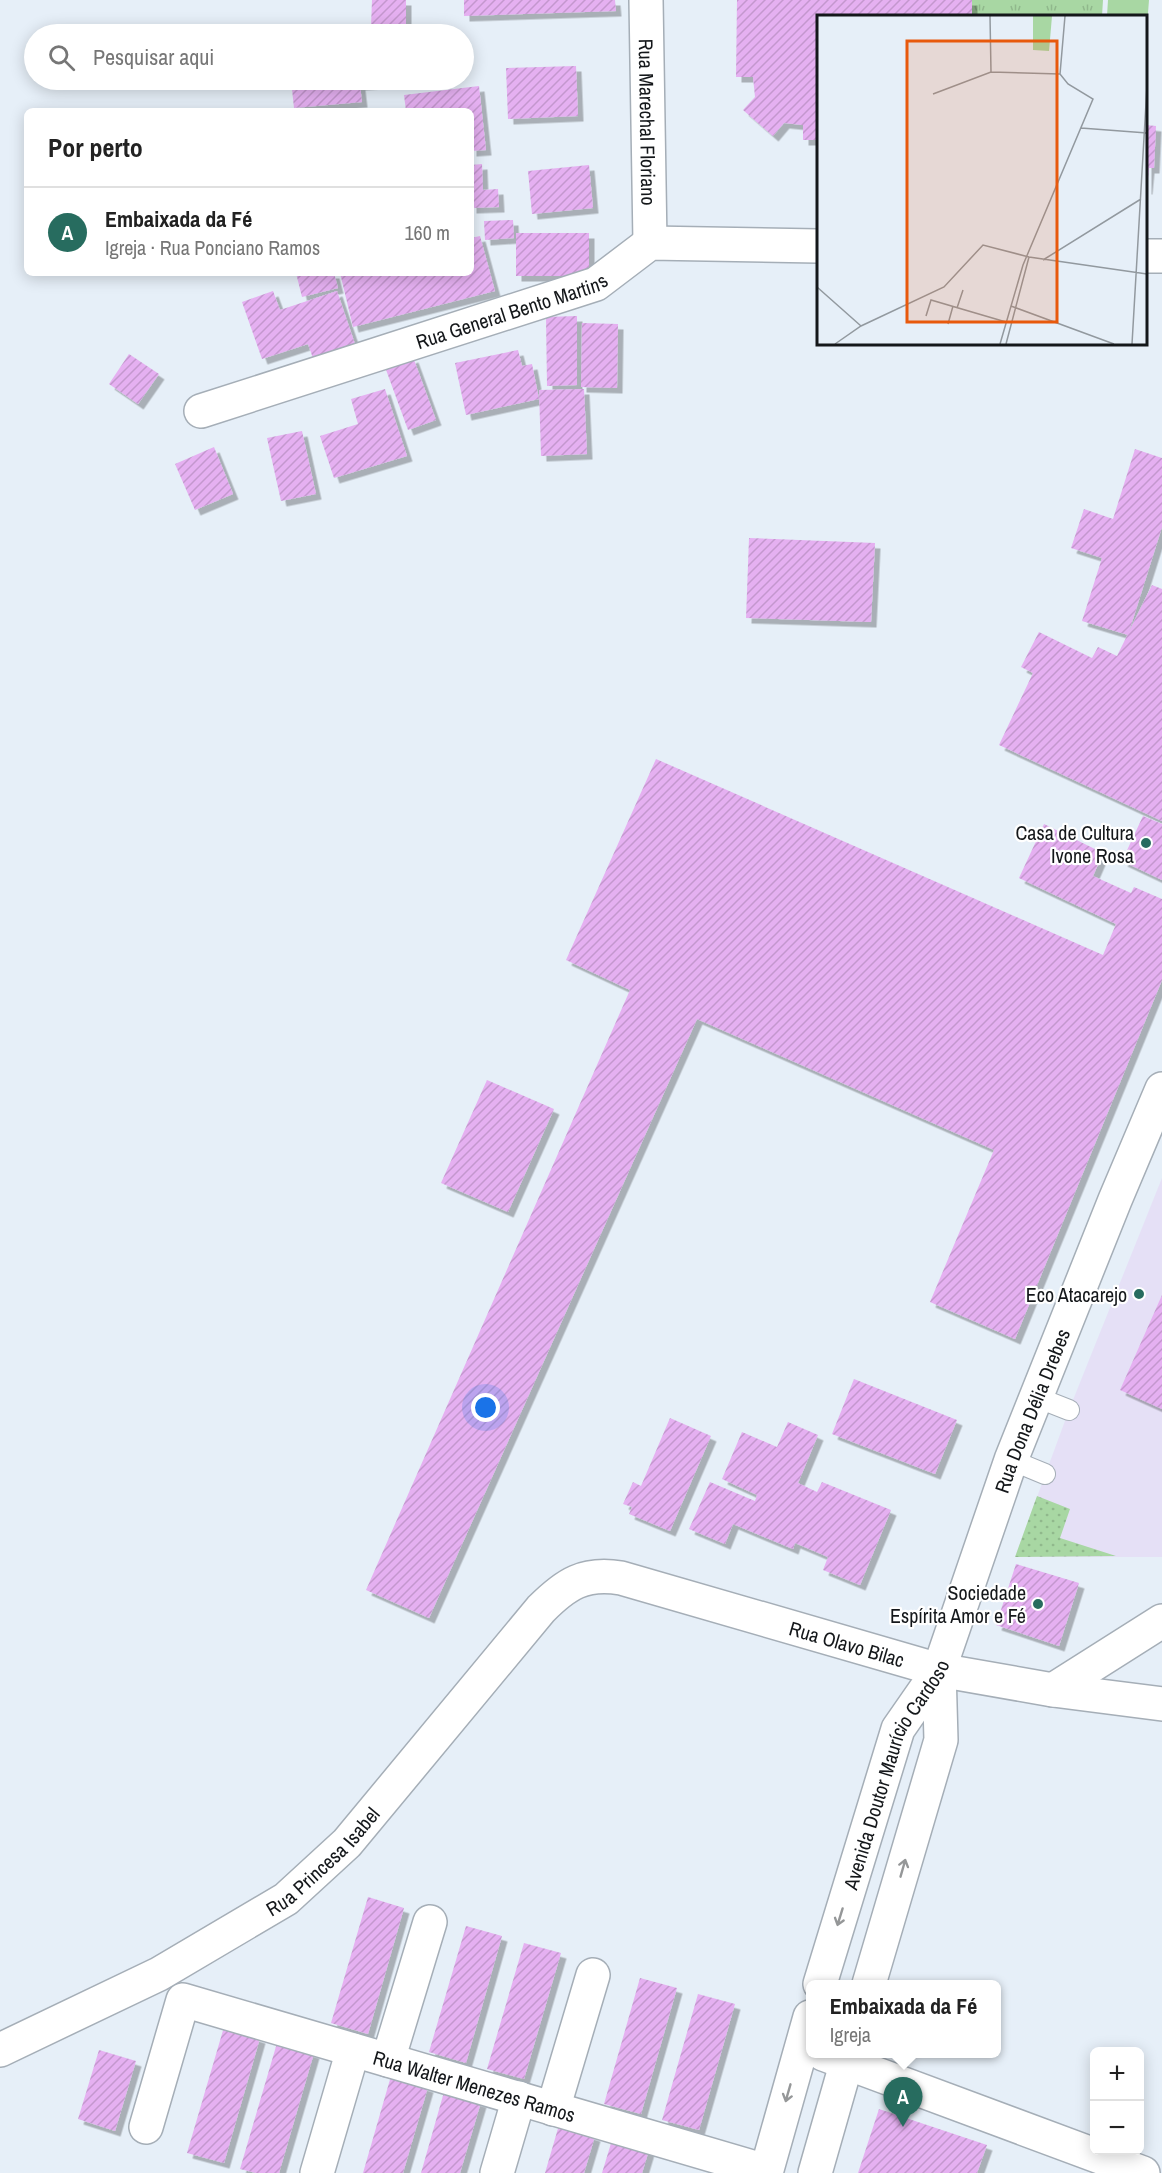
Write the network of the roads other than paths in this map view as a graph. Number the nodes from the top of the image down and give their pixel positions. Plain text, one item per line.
1 (646, 0) edge
2 (650, 243) junction
3 (817, 246) edge
4 (201, 411) dead end
5 (1162, 1089) edge
6 (1036, 1397) junction
7 (1069, 1410) dead end
8 (1011, 1460) junction
9 (1045, 1474) dead end
10 (574, 1582) joint
11 (1162, 1622) edge
12 (939, 1670) junction
13 (1053, 1689) junction
14 (1162, 1704) edge
15 (430, 1922) dead end
16 (594, 1975) dead end
17 (821, 1980) edge
18 (870, 1980) edge
19 (0, 2050) edge
20 (353, 2050) junction
21 (818, 2058) edge
22 (822, 2058) edge
23 (851, 2058) edge
24 (388, 2060) junction
25 (519, 2098) junction
26 (553, 2109) junction
27 (146, 2127) dead end
28 (687, 2161) edge
29 (766, 2172) edge
30 (317, 2173) edge
31 (497, 2173) edge
32 (815, 2173) edge
33 (1143, 2173) edge

1 - 2 street, Rua Marechal Floriano
2 - 3 street
2 - 4 street, Rua General Bento Martins
5 - 6 street, Rua Dona Délia Drebes
6 - 7 lane
6 - 8 street, Rua Dona Délia Drebes
8 - 9 lane
8 - 12 street, Rua Dona Délia Drebes
10 - 12 street, Rua Olavo Bilac
10 - 19 street, Rua Princesa Isabel
11 - 13 street
12 - 13 street, Rua Olavo Bilac
12 -> 17 street, Avenida Doutor Maurício Cardoso
18 -> 12 street, Avenida Doutor Maurício Cardoso
13 - 14 street, Rua Olavo Bilac
15 - 24 street
16 - 26 street
20 - 24 street, Rua Walter Menezes Ramos
20 - 27 street, Rua Walter Menezes Ramos
20 - 30 street
21 -> 29 street
22 - 32 street
23 - 33 street
24 - 25 street, Rua Walter Menezes Ramos
25 - 26 street, Rua Walter Menezes Ramos
25 - 31 street
26 - 28 street, Rua Walter Menezes Ramos
28 - 29 street, Rua Walter Menezes Ramos

